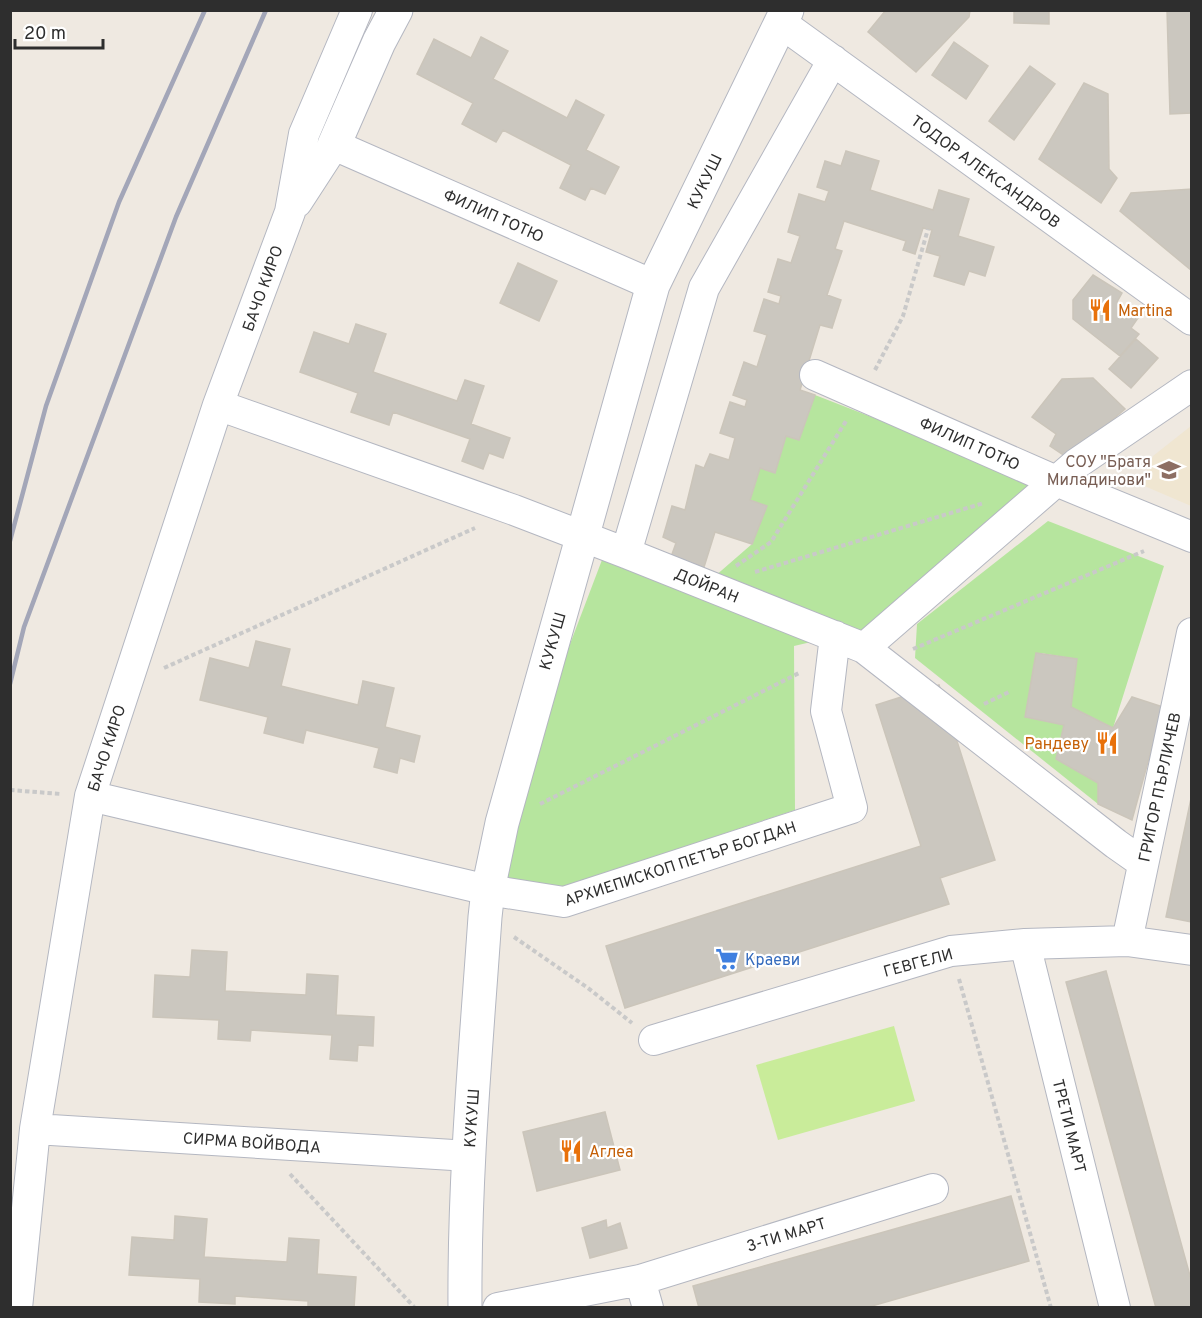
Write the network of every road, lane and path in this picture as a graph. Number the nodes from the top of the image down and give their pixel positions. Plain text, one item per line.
1 (357, 10) edge
2 (396, 10) edge
3 (784, 17) edge
4 (833, 60) junction
5 (334, 145) junction
6 (291, 212) junction
7 (928, 229) dead end
8 (653, 285) junction
9 (1191, 320) edge
10 (815, 375) dead end
11 (1191, 385) edge
12 (862, 396) junction
13 (218, 405) junction
14 (1056, 481) junction
15 (989, 501) dead end
16 (513, 510) junction
17 (582, 536) junction
18 (1187, 536) edge
19 (626, 553) junction
20 (754, 573) dead end
21 (709, 586) junction
22 (1191, 633) edge
23 (834, 646) junction
24 (873, 655) junction
25 (127, 685) junction
26 (10, 790) edge
27 (90, 796) junction
28 (502, 823) junction
29 (1143, 863) junction
30 (487, 904) junction
31 (1127, 940) junction
32 (1024, 944) junction
33 (1191, 950) edge
34 (951, 951) junction
35 (654, 1040) joint
36 (35, 1129) junction
37 (260, 1143) junction
38 (469, 1156) junction
39 (933, 1189) dead end
40 (644, 1294) edge
41 (17, 1308) edge
42 (415, 1308) edge
43 (465, 1308) edge
44 (498, 1308) edge
45 (1051, 1308) edge
46 (1115, 1308) edge

1 - 6 street, БАЧО КИРО
2 - 5 street
3 - 4 street, ТОДОР АЛЕКСАНДРОВ
3 - 8 street, КУКУШ
4 - 9 street, ТОДОР АЛЕКСАНДРОВ
4 - 19 street
5 - 6 street, БАЧО КИРО
5 - 8 street, ФИЛИП ТОТЮ
6 - 13 street, БАЧО КИРО
7 - 12 path
8 - 17 street, КУКУШ
10 - 12 street, ФИЛИП ТОТЮ
11 - 14 street
12 - 14 street, ФИЛИП ТОТЮ
12 - 21 path
13 - 16 street, ДОЙРАН
13 - 25 street, БАЧО КИРО
14 - 18 street, ФИЛИП ТОТЮ
14 - 24 street
15 - 20 path
16 - 17 street, ДОЙРАН
16 - 25 path
17 - 19 street, ДОЙРАН
17 - 28 street, КУКУШ
18 - 24 path
19 - 21 street, ДОЙРАН
21 - 23 street, ДОЙРАН
22 - 29 street, ГРИГОР ПЪРЛИЧЕВ
23 - 24 street, ДОЙРАН
23 - 28 path
23 - 30 street, АРХИЕПИСКОП ПЕТЪР БОГДАН
24 - 29 street, ДОЙРАН
25 - 27 street, БАЧО КИРО
26 - 27 path
27 - 30 street, АРХИЕПИСКОП ПЕТЪР БОГДАН
27 - 36 street, БАЧО КИРО
28 - 30 street, КУКУШ
29 - 31 street, ГРИГОР ПЪРЛИЧЕВ
30 - 35 path
30 - 38 street, КУКУШ
31 - 32 street, ГЕВГЕЛИ
31 - 33 street, ГЕВГЕЛИ
32 - 34 street, ГЕВГЕЛИ
32 - 46 street, ТРЕТИ МАРТ
34 - 35 street, ГЕВГЕЛИ
34 - 45 path
36 - 37 street, СИРМА ВОЙВОДА
36 - 41 street, БАЧО КИРО
37 - 38 street, СИРМА ВОЙВОДА
37 - 42 path
38 - 43 street, КУКУШ
39 - 40 street, 3-ТИ МАРТ
40 - 44 street, 3-ТИ МАРТ

